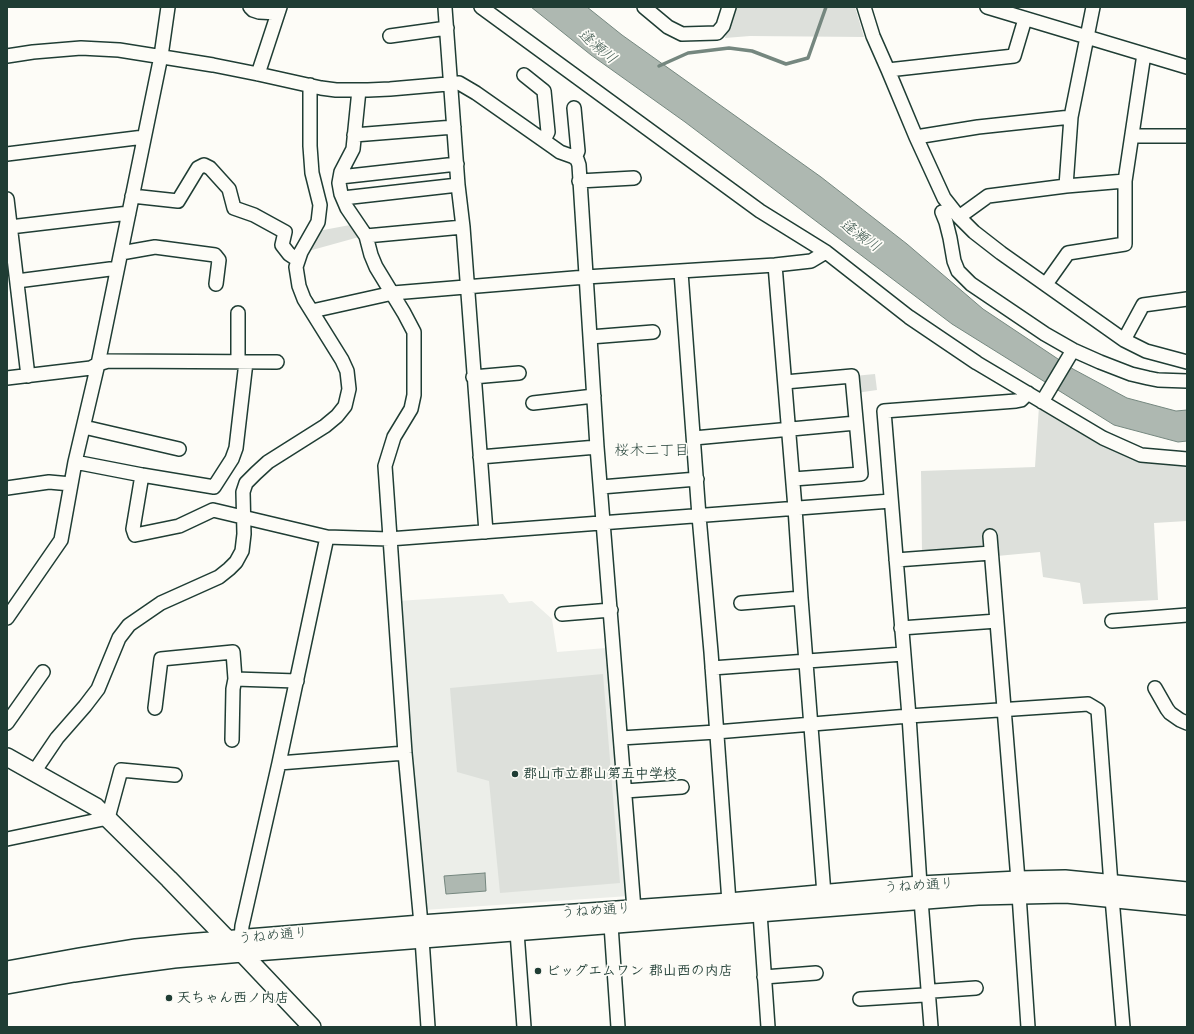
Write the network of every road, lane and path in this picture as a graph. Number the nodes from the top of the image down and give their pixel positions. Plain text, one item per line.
1 (168, 7) edge
2 (250, 7) edge
3 (482, 7) edge
4 (644, 7) edge
5 (729, 7) edge
6 (864, 7) edge
7 (987, 7) edge
8 (1093, 7) edge
9 (445, 8) dead end
10 (279, 10) edge
11 (1025, 18) junction
12 (447, 28) junction
13 (390, 36) dead end
14 (1086, 37) junction
15 (1144, 54) junction
16 (7, 56) edge
17 (161, 56) junction
18 (1187, 66) edge
19 (888, 70) junction
20 (258, 74) junction
21 (524, 75) dead end
22 (451, 83) junction
23 (310, 85) junction
24 (359, 90) junction
25 (574, 108) dead end
26 (1071, 117) junction
27 (454, 126) junction
28 (354, 135) junction
29 (1132, 136) junction
30 (1187, 136) edge
31 (144, 137) junction
32 (916, 137) junction
33 (544, 140) junction
34 (7, 154) edge
35 (575, 158) junction
36 (457, 164) junction
37 (340, 177) junction
38 (634, 178) dead end
39 (579, 181) junction
40 (1125, 181) junction
41 (458, 185) junction
42 (1066, 186) junction
43 (132, 196) junction
44 (343, 198) junction
45 (7, 199) edge
46 (942, 212) dead end
47 (129, 213) junction
48 (959, 217) junction
49 (10, 227) junction
50 (463, 227) junction
51 (366, 236) junction
52 (826, 252) junction
53 (121, 253) junction
54 (298, 260) junction
55 (775, 266) junction
56 (117, 269) junction
57 (681, 272) junction
58 (586, 277) junction
59 (17, 281) junction
60 (216, 284) dead end
61 (1046, 284) junction
62 (467, 286) junction
63 (392, 293) junction
64 (1187, 299) edge
65 (312, 312) junction
66 (238, 314) dead end
67 (653, 332) dead end
68 (590, 336) junction
69 (1124, 340) junction
70 (1073, 350) junction
71 (242, 362) junction
72 (277, 362) dead end
73 (1187, 362) edge
74 (98, 364) junction
75 (519, 373) dead end
76 (28, 376) junction
77 (473, 376) junction
78 (7, 378) edge
79 (1187, 381) edge
80 (785, 382) junction
81 (1028, 393) junction
82 (594, 396) junction
83 (1043, 399) junction
84 (533, 403) dead end
85 (856, 424) junction
86 (84, 427) junction
87 (789, 429) junction
88 (694, 438) junction
89 (598, 447) junction
90 (179, 449) dead end
91 (480, 457) junction
92 (1187, 459) edge
93 (76, 462) junction
94 (142, 475) junction
95 (697, 479) junction
96 (793, 479) junction
97 (71, 484) junction
98 (601, 487) junction
99 (7, 488) edge
100 (891, 501) junction
101 (795, 508) junction
102 (699, 516) junction
103 (244, 518) junction
104 (604, 522) junction
105 (486, 532) junction
106 (990, 536) dead end
107 (327, 537) junction
108 (389, 539) junction
109 (991, 553) junction
110 (896, 560) junction
111 (13, 598) edge
112 (801, 598) junction
113 (741, 603) dead end
114 (611, 610) junction
115 (562, 614) dead end
116 (1187, 615) edge
117 (7, 618) edge
118 (997, 621) junction
119 (1112, 622) dead end
120 (901, 628) junction
121 (903, 654) junction
122 (806, 662) junction
123 (712, 668) junction
124 (43, 672) dead end
125 (235, 679) junction
126 (297, 681) junction
127 (1155, 688) dead end
128 (155, 708) dead end
129 (1004, 710) junction
130 (909, 716) junction
131 (7, 723) edge
132 (1187, 723) edge
133 (811, 724) junction
134 (716, 732) junction
135 (621, 738) junction
136 (232, 740) dead end
137 (405, 753) junction
138 (7, 757) edge
139 (279, 763) junction
140 (34, 772) junction
141 (175, 775) dead end
142 (682, 787) dead end
143 (625, 791) junction
144 (108, 818) junction
145 (7, 839) edge
146 (1018, 887) junction
147 (1111, 891) junction
148 (1187, 891) edge
149 (921, 893) junction
150 (824, 894) junction
151 (729, 902) junction
152 (1187, 906) edge
153 (634, 909) junction
154 (760, 913) junction
155 (611, 925) junction
156 (421, 932) junction
157 (517, 932) junction
158 (237, 944) junction
159 (7, 970) edge
160 (816, 973) dead end
161 (764, 977) junction
162 (7, 985) edge
163 (976, 988) dead end
164 (928, 993) junction
165 (860, 999) dead end
166 (312, 1027) edge
167 (428, 1027) edge
168 (524, 1027) edge
169 (618, 1027) edge
170 (768, 1027) edge
171 (931, 1027) edge
172 (1028, 1027) edge
173 (1123, 1027) edge

1 - 17 street
2 - 10 street
3 - 52 street
4 - 5 street
6 - 19 street
7 - 11 street
8 - 14 street
9 - 12 street
10 - 20 street
11 - 14 street
11 - 19 street
12 - 13 street
12 - 22 street
14 - 15 street
14 - 26 street
15 - 18 street
15 - 29 street
16 - 17 street
17 - 20 street
17 - 31 street
19 - 32 street
20 - 23 street
21 - 33 street
22 - 24 street
22 - 27 street
22 - 33 street
23 - 24 street
23 - 54 street
24 - 28 street
25 - 35 street
26 - 32 street
26 - 42 street
27 - 28 street
27 - 36 street
28 - 37 street
29 - 30 street
29 - 40 street
31 - 34 street
31 - 43 street
32 - 48 street
33 - 35 street
35 - 39 street
36 - 37 street
36 - 41 street
37 - 44 street
38 - 39 street
39 - 58 street
40 - 42 street
40 - 61 street
41 - 44 street
41 - 50 street
42 - 48 street
43 - 47 street
43 - 54 street
44 - 51 street
45 - 49 street
46 - 70 street
47 - 49 street
47 - 53 street
48 - 61 street
49 - 59 street
50 - 51 street
50 - 62 street
51 - 63 street
52 - 55 street
52 - 81 street
53 - 56 street
53 - 60 street
54 - 65 street
55 - 57 street
55 - 80 street
56 - 59 street
56 - 74 street
57 - 58 street
57 - 88 street
58 - 62 street
58 - 68 street
59 - 76 street
61 - 69 street
62 - 63 street
62 - 77 street
63 - 65 street
63 - 108 street
64 - 69 street
65 - 103 street
66 - 71 street
67 - 68 street
68 - 82 street
69 - 73 street
70 - 79 street
70 - 83 street
71 - 72 street
71 - 74 street
71 - 94 street
74 - 76 street
74 - 86 street
75 - 77 street
76 - 78 street
77 - 91 street
80 - 85 street
80 - 87 street
81 - 83 street
81 - 100 street
82 - 84 street
82 - 89 street
83 - 92 street
85 - 87 street
85 - 96 street
86 - 90 street
86 - 93 street
87 - 88 street
87 - 96 street
88 - 95 street
89 - 91 street
89 - 98 street
91 - 105 street
93 - 94 street
93 - 97 street
94 - 103 street
95 - 98 street
95 - 102 street
96 - 101 street
97 - 99 street
97 - 111 street
98 - 104 street
100 - 101 street
100 - 110 street
101 - 102 street
101 - 112 street
102 - 104 street
102 - 123 street
103 - 107 street
103 - 140 street
104 - 105 street
104 - 114 street
105 - 108 street
106 - 109 street
107 - 108 street
107 - 126 street
108 - 137 street
109 - 110 street
109 - 118 street
110 - 120 street
111 - 117 street
112 - 113 street
112 - 122 street
114 - 115 street
114 - 135 street
116 - 119 street
118 - 120 street
118 - 129 street
120 - 121 street
121 - 122 street
121 - 130 street
122 - 123 street
122 - 133 street
123 - 134 street
124 - 131 street
125 - 126 street
125 - 128 street
125 - 136 street
126 - 139 street
127 - 132 street
129 - 130 street
129 - 146 street
129 - 147 street
130 - 133 street
130 - 149 street
133 - 134 street
133 - 150 street
134 - 135 street
134 - 151 street
135 - 143 street
137 - 139 street
137 - 156 street
138 - 140 street
139 - 158 street
140 - 144 street
141 - 144 street
142 - 143 street
143 - 153 street
144 - 145 street
144 - 158 street
146 - 147 street, うねめ通り
146 - 149 street, うねめ通り
146 - 172 street
147 - 148 street, うねめ通り
147 - 152 street, うねめ通り
147 - 173 street
149 - 150 street, うねめ通り
149 - 154 street, うねめ通り
149 - 164 street
150 - 151 street, うねめ通り
151 - 153 street, うねめ通り
153 - 156 street, うねめ通り
154 - 155 street, うねめ通り
154 - 161 street
155 - 157 street, うねめ通り
155 - 169 street
156 - 157 street, うねめ通り
156 - 158 street, うねめ通り
156 - 167 street
157 - 168 street
158 - 159 street, うねめ通り
158 - 162 street, うねめ通り
158 - 166 street
160 - 161 street
161 - 170 street
163 - 164 street
164 - 165 street
164 - 171 street

